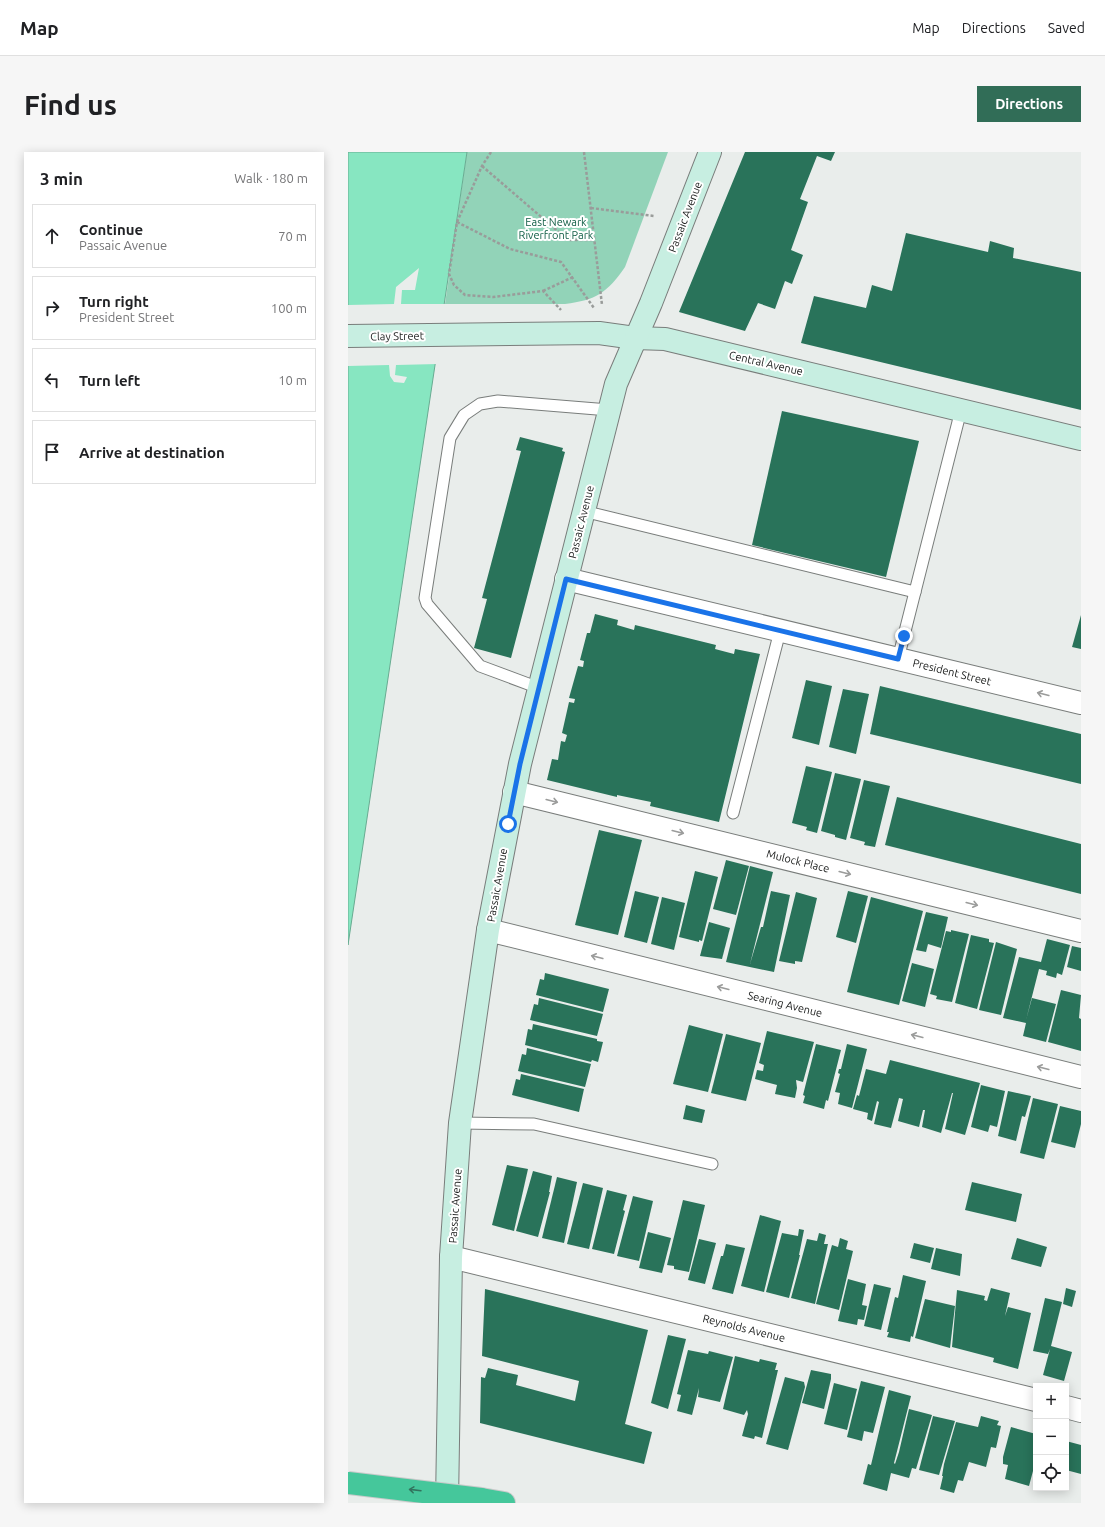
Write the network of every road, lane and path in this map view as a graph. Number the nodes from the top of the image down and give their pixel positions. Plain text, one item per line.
1 (491, 152) edge
2 (584, 152) edge
3 (710, 152) edge
4 (482, 166) junction
5 (591, 208) junction
6 (654, 216) dead end
7 (457, 222) junction
8 (594, 240) junction
9 (573, 277) junction
10 (543, 292) junction
11 (602, 305) dead end
12 (594, 308) dead end
13 (561, 311) dead end
14 (445, 335) joint
15 (348, 336) edge
16 (635, 338) junction
17 (609, 410) junction
18 (961, 410) junction
19 (1081, 439) edge
20 (583, 511) junction
21 (566, 579) junction
22 (915, 592) junction
23 (780, 631) junction
24 (898, 659) junction
25 (539, 688) junction
26 (1081, 703) edge
27 (514, 792) junction
28 (733, 813) dead end
29 (488, 930) junction
30 (1081, 931) edge
31 (1081, 1077) edge
32 (460, 1123) junction
33 (712, 1164) dead end
34 (451, 1257) junction
35 (1033, 1399) edge
36 (1069, 1408) edge
37 (1081, 1411) edge
38 (348, 1483) edge
39 (447, 1503) edge
40 (504, 1503) edge

1 - 4 path
2 - 5 path
3 - 16 main road, Passaic Avenue
4 - 7 path
4 - 8 path
5 - 6 path
5 - 8 path
7 - 9 path
7 - 10 path
8 - 11 path
9 - 10 path
9 - 12 path
10 - 13 path
14 - 15 main road, Clay Street
14 - 16 main road, Central Avenue
16 - 17 main road, Passaic Avenue
16 - 18 main road, Central Avenue
17 - 20 main road, Passaic Avenue
17 - 25 lane
18 - 19 main road, Central Avenue
18 - 22 lane
20 - 21 main road, Passaic Avenue
20 - 22 lane
21 - 23 street, President Street
21 - 25 main road, Passaic Avenue
22 - 24 lane
23 - 24 street, President Street
23 - 28 lane
26 -> 24 street, President Street
25 - 27 main road, Passaic Avenue
27 - 29 main road, Passaic Avenue
27 -> 30 street, Mulock Place
31 -> 29 street, Searing Avenue
29 - 32 main road, Passaic Avenue
32 - 33 lane
32 - 34 main road, Passaic Avenue
34 - 35 street, Reynolds Avenue
34 - 39 main road, Passaic Avenue
36 - 37 street
40 -> 38 highway, bridge

